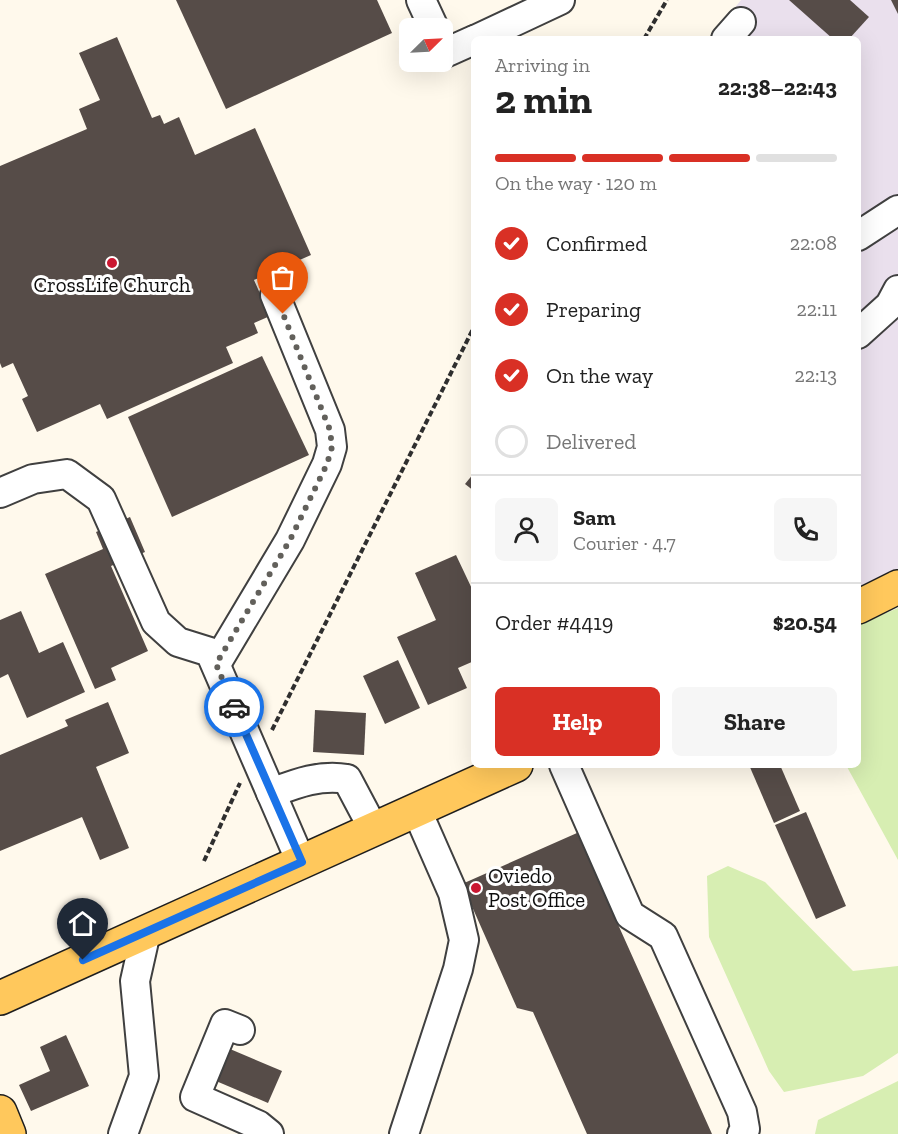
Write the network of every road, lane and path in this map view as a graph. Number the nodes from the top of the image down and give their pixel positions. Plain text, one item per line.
1 (421, 0) edge
2 (560, 0) edge
3 (668, 0) edge
4 (429, 18) edge
5 (484, 36) edge
6 (646, 36) edge
7 (471, 42) edge
8 (453, 50) edge
9 (898, 210) edge
10 (861, 234) edge
11 (898, 290) edge
12 (275, 295) dead end
13 (861, 331) edge
14 (471, 333) edge
15 (0, 494) edge
16 (898, 587) edge
17 (861, 606) edge
18 (216, 664) junction
19 (268, 736) dead end
20 (510, 768) edge
21 (565, 768) edge
22 (242, 781) dead end
23 (271, 793) junction
24 (417, 811) junction
25 (374, 830) junction
26 (204, 861) dead end
27 (302, 862) junction
28 (146, 932) junction
29 (0, 998) edge
30 (240, 1030) dead end
31 (0, 1112) edge
32 (9, 1134) edge
33 (123, 1134) edge
34 (269, 1134) edge
35 (404, 1134) edge
36 (742, 1134) edge

1 - 4 street
2 - 5 street
3 - 6 path
7 - 8 street
9 - 10 street
11 - 13 street
12 - 18 street
14 - 19 path
15 - 18 street
16 - 17 main road
18 - 23 street
20 - 24 main road
21 - 36 street
22 - 26 path
23 - 25 street
23 - 27 street
24 - 25 main road
24 - 35 street
25 - 27 main road
27 - 28 main road
28 - 29 main road
28 - 33 street
30 - 34 street
31 - 32 main road

